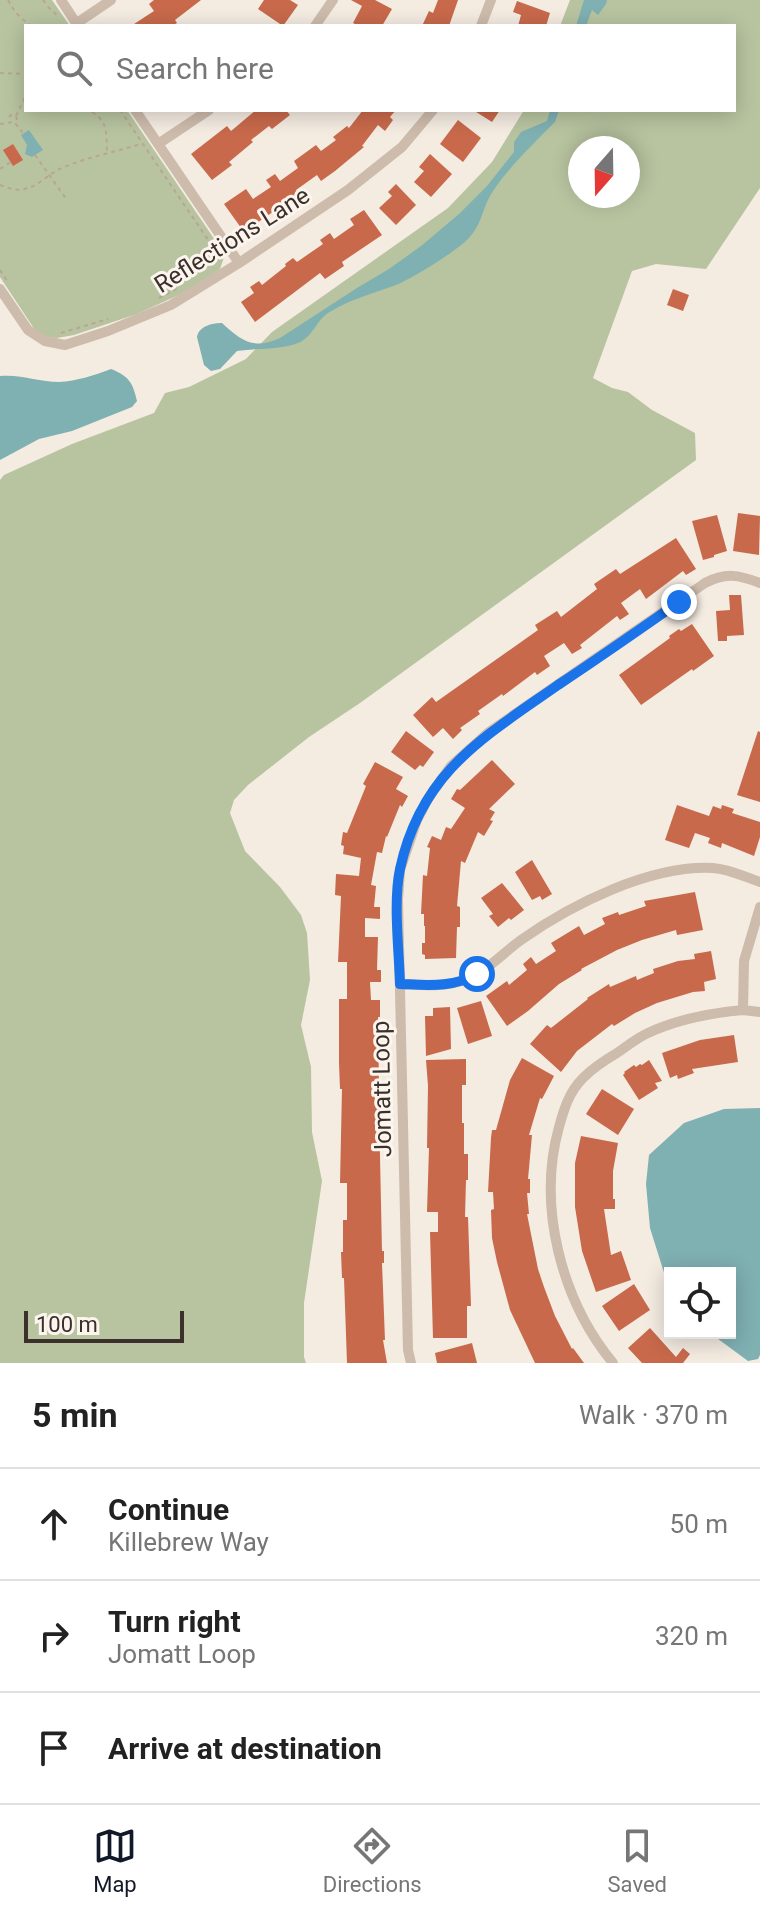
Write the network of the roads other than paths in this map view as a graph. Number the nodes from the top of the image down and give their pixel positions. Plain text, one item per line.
1 (61, 0) edge
2 (111, 0) edge
3 (333, 0) edge
4 (491, 0) edge
5 (77, 24) edge
6 (79, 24) edge
7 (316, 24) edge
8 (482, 24) edge
9 (136, 112) edge
10 (206, 112) edge
11 (431, 112) edge
12 (158, 144) junction
13 (239, 263) junction
14 (4, 285) edge
15 (760, 583) edge
16 (760, 882) edge
17 (760, 907) edge
18 (400, 984) junction
19 (743, 1010) junction
20 (760, 1012) edge
21 (411, 1363) edge
22 (613, 1363) edge

1 - 5 street
2 - 6 street
3 - 7 street
4 - 8 street
9 - 12 street
10 - 12 street
11 - 13 street, Reflections Lane
12 - 13 street
13 - 14 street, Reflections Lane
15 - 18 street, Jomatt Loop
16 - 18 street
17 - 19 street
18 - 21 street, Jomatt Loop
19 - 20 street
19 - 22 street

